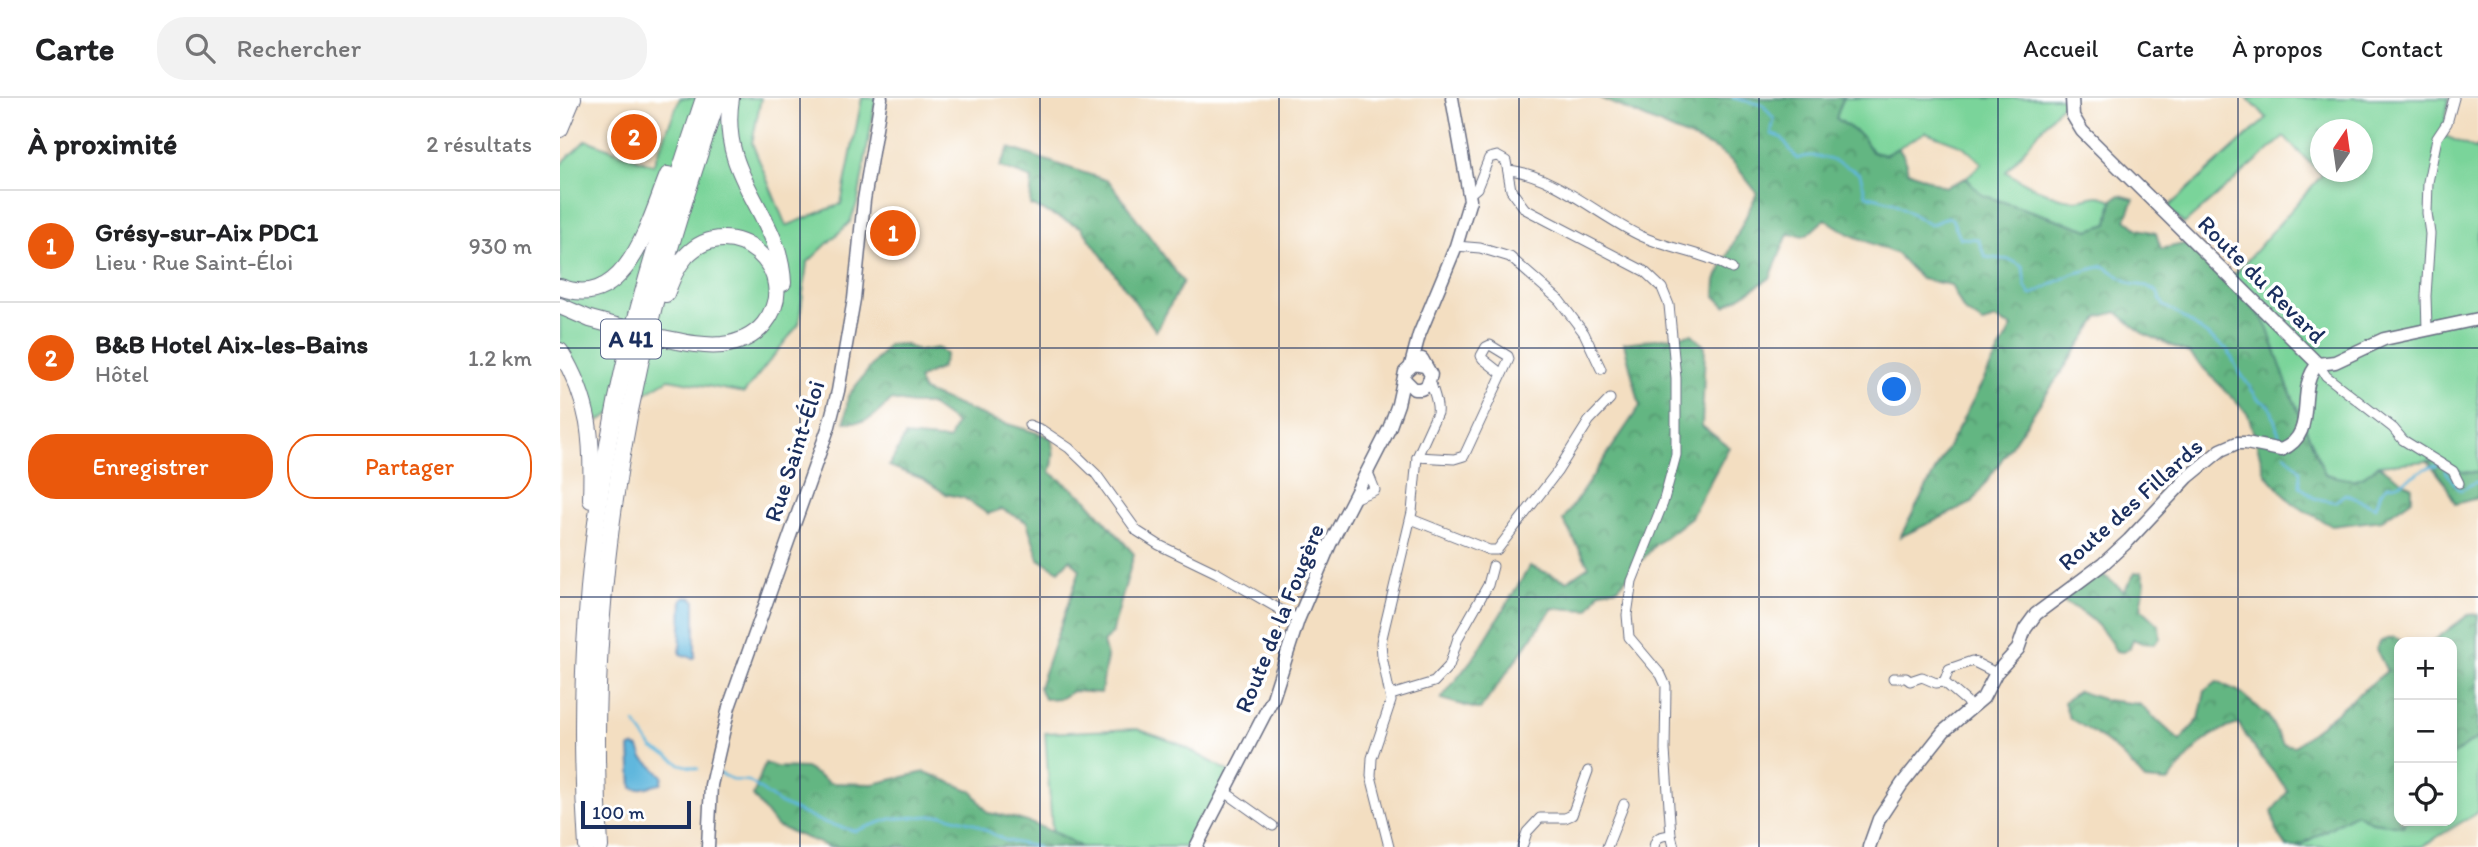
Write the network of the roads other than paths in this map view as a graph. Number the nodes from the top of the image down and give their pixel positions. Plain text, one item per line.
1 (566, 98) edge
2 (573, 98) edge
3 (702, 98) edge
4 (718, 98) edge
5 (731, 98) edge
6 (881, 98) edge
7 (1452, 98) edge
8 (2072, 98) edge
9 (2454, 98) edge
10 (560, 117) edge
11 (560, 129) edge
12 (1508, 170) junction
13 (1471, 192) junction
14 (1456, 246) junction
15 (1732, 269) dead end
16 (560, 287) edge
17 (560, 306) edge
18 (560, 312) edge
19 (2478, 319) edge
20 (2427, 329) junction
21 (653, 342) junction
22 (1417, 346) junction
23 (560, 351) edge
24 (2318, 364) junction
25 (1411, 365) junction
26 (1425, 366) junction
27 (1601, 369) dead end
28 (1502, 374) dead end
29 (1421, 387) junction
30 (1610, 399) dead end
31 (1028, 425) dead end
32 (1417, 457) junction
33 (2459, 483) dead end
34 (1411, 519) junction
35 (1493, 566) dead end
36 (590, 587) junction
37 (1298, 620) junction
38 (1996, 673) junction
39 (1893, 678) dead end
40 (1944, 681) junction
41 (1391, 695) junction
42 (1970, 708) junction
43 (1588, 771) dead end
44 (1225, 792) junction
45 (1623, 804) dead end
46 (1273, 826) dead end
47 (1671, 835) junction
48 (587, 847) edge
49 (600, 847) edge
50 (708, 847) edge
51 (1196, 847) edge
52 (1389, 847) edge
53 (1522, 847) edge
54 (1607, 847) edge
55 (1654, 847) edge
56 (1674, 847) edge
57 (1869, 847) edge

1 - 10 highway
2 - 11 highway
3 - 16 highway
3 - 36 highway, A 41
4 - 21 highway, A 41
5 - 21 highway
6 - 50 street, Rue Saint-Éloi
7 - 13 street
8 - 24 street, Route du Revard
9 - 20 street
12 - 13 street
12 - 15 street
12 - 47 street
13 - 14 street
14 - 22 street
14 - 27 street
17 - 18 highway
19 - 20 street, Route du Revard
20 - 24 street, Route du Revard
21 - 21 highway
21 - 49 highway, A 41
22 - 25 street
22 - 26 street
23 - 36 highway
24 - 33 street
24 - 38 street, Route des Fillards
25 - 26 street
25 - 29 street
26 - 29 street
28 - 32 street
29 - 32 street
29 - 37 street, Route de la Fougère
30 - 34 street
31 - 37 street
32 - 34 street
34 - 41 street
35 - 41 street
36 - 48 highway, A 41
37 - 44 street, Route de la Fougère
38 - 40 street
38 - 42 street, Route des Fillards
39 - 40 street
40 - 42 street
41 - 52 street
42 - 57 street, Route des Fillards
43 - 53 street
44 - 46 street
44 - 51 street, Route de la Fougère
45 - 54 street
47 - 55 street
47 - 56 street

